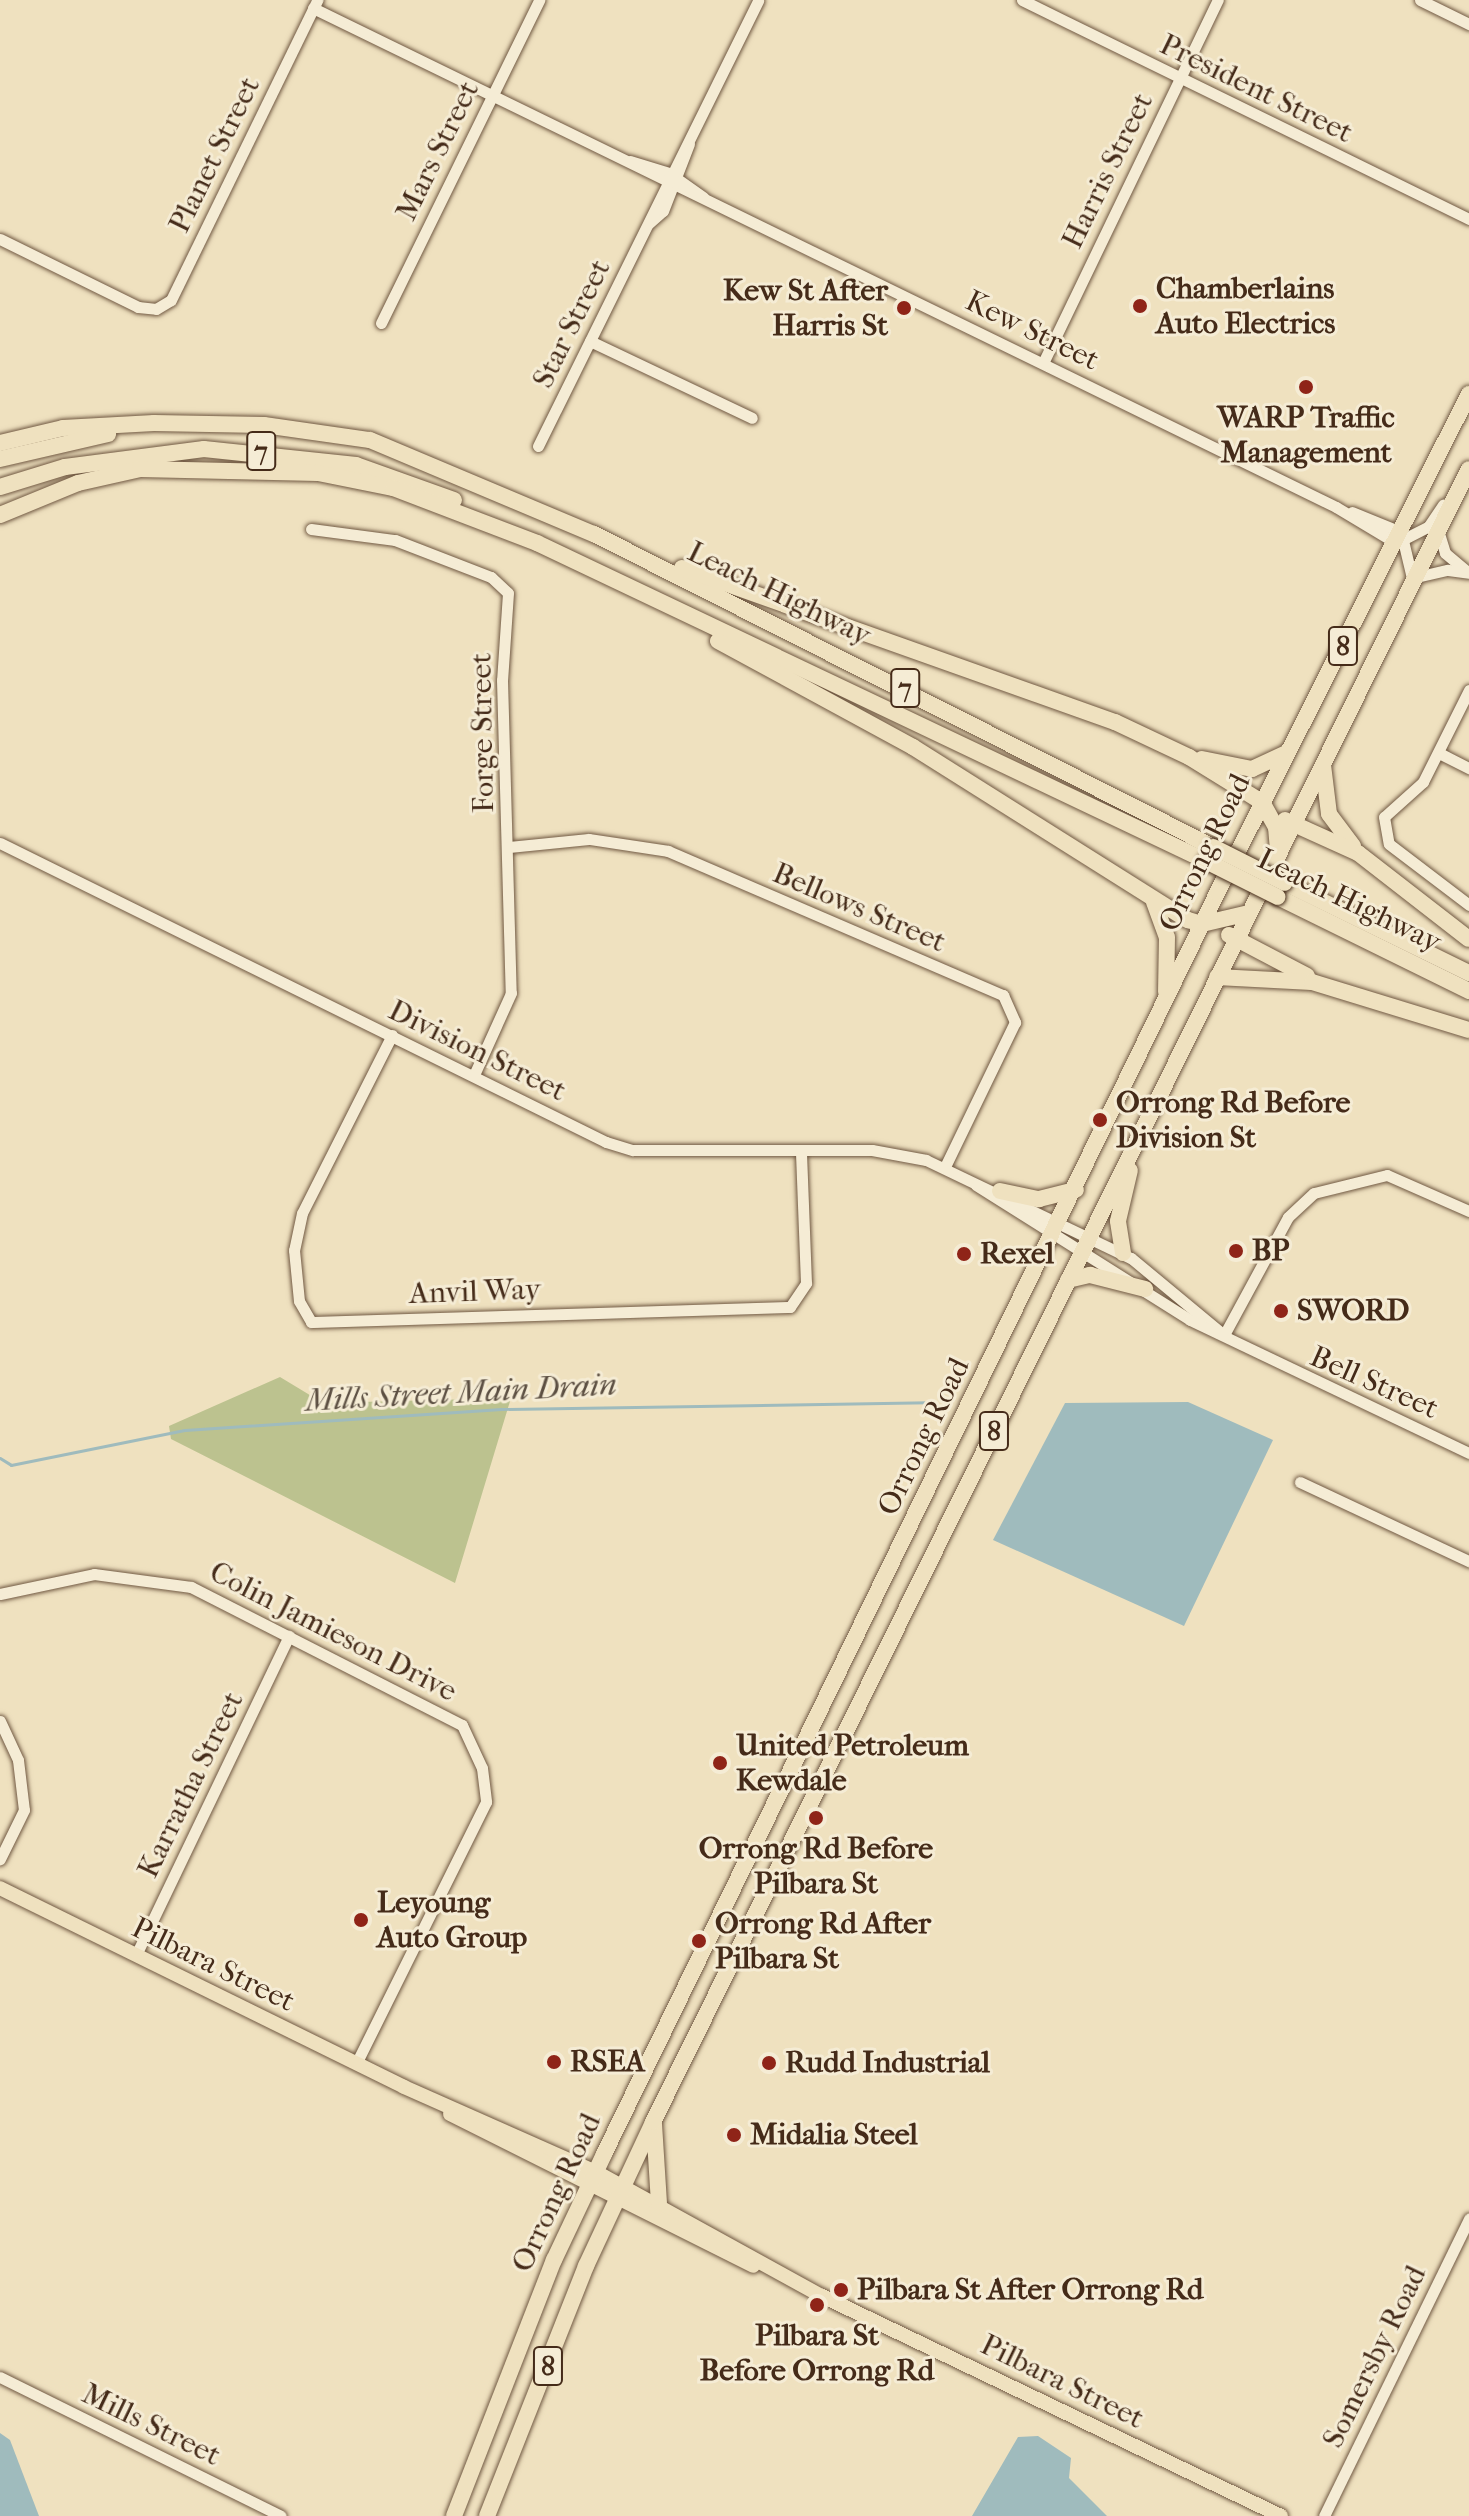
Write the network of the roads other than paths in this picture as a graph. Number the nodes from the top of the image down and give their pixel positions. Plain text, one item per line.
1 (539, 0) edge
2 (758, 0) edge
3 (1022, 0) edge
4 (1218, 0) edge
5 (1420, 0) edge
6 (315, 4) edge
7 (1469, 24) edge
8 (1179, 79) junction
9 (492, 96) junction
10 (672, 181) junction
11 (1469, 219) edge
12 (0, 239) edge
13 (381, 323) dead end
14 (590, 341) junction
15 (1043, 363) junction
16 (1469, 394) edge
17 (752, 418) dead end
18 (213, 423) junction
19 (0, 443) edge
20 (538, 446) dead end
21 (0, 459) edge
22 (1469, 467) edge
23 (0, 487) edge
24 (0, 515) edge
25 (311, 529) dead end
26 (1438, 529) junction
27 (511, 531) junction
28 (594, 534) junction
29 (1401, 539) junction
30 (1469, 573) edge
31 (1412, 578) junction
32 (620, 585) junction
33 (1469, 690) edge
34 (1288, 752) junction
35 (1439, 753) junction
36 (1189, 757) junction
37 (1323, 763) junction
38 (1469, 768) edge
39 (1262, 802) junction
40 (1274, 820) junction
41 (1294, 821) junction
42 (1244, 838) junction
43 (0, 843) edge
44 (509, 847) junction
45 (1358, 853) junction
46 (1209, 854) junction
47 (1278, 855) junction
48 (1282, 890) junction
49 (1217, 893) junction
50 (1154, 900) junction
51 (1469, 905) edge
52 (1249, 913) junction
53 (1220, 922) junction
54 (1202, 924) junction
55 (1469, 939) edge
56 (1235, 942) junction
57 (1469, 973) edge
58 (1217, 977) junction
59 (1331, 986) junction
60 (1469, 991) edge
61 (1166, 996) junction
62 (1469, 1030) edge
63 (392, 1035) junction
64 (474, 1075) junction
65 (1143, 1126) junction
66 (801, 1150) junction
67 (945, 1167) junction
68 (964, 1176) junction
69 (1076, 1190) junction
70 (1000, 1191) junction
71 (1469, 1211) edge
72 (1057, 1228) junction
73 (1087, 1242) junction
74 (1123, 1253) junction
75 (1068, 1280) junction
76 (1145, 1289) junction
77 (1221, 1333) junction
78 (1469, 1453) edge
79 (1300, 1482) dead end
80 (1469, 1561) edge
81 (0, 1594) edge
82 (289, 1636) junction
83 (0, 1721) edge
84 (0, 1859) edge
85 (0, 1888) edge
86 (136, 1955) junction
87 (356, 2064) junction
88 (653, 2122) junction
89 (593, 2179) junction
90 (620, 2192) junction
91 (659, 2203) junction
92 (1469, 2219) edge
93 (822, 2296) junction
94 (0, 2377) edge
95 (281, 2516) edge
96 (454, 2516) edge
97 (487, 2516) edge
98 (1281, 2516) edge
99 (1324, 2516) edge

1 - 9 street, Mars Street
2 - 10 street, Star Street
3 - 8 street, President Street
4 - 8 street, Harris Street
5 - 7 street
6 - 9 street, Kew Street
6 - 12 street, Planet Street
8 - 11 street, President Street
8 - 15 street, Harris Street
9 - 10 street, Kew Street
9 - 13 street, Mars Street
10 - 14 street, Star Street
10 - 15 street, Kew Street
14 - 17 street
14 - 20 street, Star Street
15 - 29 street, Kew Street
16 - 29 highway, Orrong Road / 8
18 - 19 highway, 7
18 - 21 highway, 7
18 - 28 highway, Leach Highway / 7
22 - 26 highway, Orrong Road / 8
22 - 29 street
23 - 27 highway, 7
24 - 27 highway, 7
25 - 44 street, Forge Street
26 - 30 street
26 - 31 highway, Orrong Road / 8
27 - 32 highway, Leach Highway / 7
28 - 36 highway
28 - 46 highway, Leach Highway / 7
29 - 31 street
29 - 34 highway, Orrong Road / 8
30 - 31 street
31 - 37 highway, Orrong Road / 8
32 - 46 highway, Leach Highway / 7
32 - 50 highway
33 - 35 street
34 - 36 highway
34 - 39 highway, Orrong Road / 8
35 - 38 street
35 - 51 street
36 - 39 highway
37 - 41 highway, Orrong Road / 8
37 - 45 highway
39 - 40 highway
39 - 42 highway, Orrong Road / 8
40 - 41 highway
40 - 42 highway
40 - 47 highway
41 - 45 highway
41 - 47 highway, Orrong Road / 8
42 - 49 highway, Orrong Road / 8
43 - 63 street, Division Street
44 - 64 street, Forge Street
44 - 67 street, Bellows Street
45 - 55 highway
46 - 48 highway, Leach Highway / 7, bridge
47 - 52 highway, Orrong Road / 8
48 - 57 highway, Leach Highway / 7
48 - 60 highway, Leach Highway / 7
49 - 53 highway
49 - 54 highway, Orrong Road / 8
50 - 54 highway
50 - 61 highway
52 - 53 highway
52 - 56 highway, Orrong Road / 8
53 - 54 highway
53 - 56 highway
54 - 61 highway, Orrong Road / 8
56 - 58 highway, Orrong Road / 8
56 - 59 highway
58 - 59 highway
58 - 65 highway, Orrong Road / 8
59 - 62 highway
61 - 69 highway, Orrong Road / 8
63 - 64 street, Division Street
63 - 66 street, Anvil Way
64 - 66 street, Division Street
65 - 73 highway, Orrong Road / 8
65 - 74 highway
66 - 67 street, Division Street
67 - 68 street, Division Street
68 - 70 street, Division Street
68 - 72 street, Division Street
69 - 70 highway
69 - 72 highway, Orrong Road / 8
70 - 72 street, Division Street
71 - 77 street
72 - 73 street
72 - 89 highway, Orrong Road / 8
73 - 74 street, Bell Street
73 - 75 highway, Orrong Road / 8
73 - 76 street, Bell Street
74 - 77 street, Bell Street
75 - 76 highway
75 - 88 highway, Orrong Road / 8
76 - 77 street, Bell Street
77 - 78 street, Bell Street
79 - 80 street
81 - 82 street, Colin Jamieson Drive
82 - 86 street, Karratha Street
82 - 87 street, Colin Jamieson Drive
83 - 84 street
85 - 86 main road, Pilbara Street
86 - 87 main road, Pilbara Street
87 - 89 main road, Pilbara Street
88 - 90 highway, Orrong Road / 8
88 - 91 highway
89 - 90 main road, Pilbara Street
89 - 96 highway, Orrong Road / 8
90 - 91 main road, Pilbara Street
90 - 93 main road, Pilbara Street
90 - 97 highway, Orrong Road / 8
91 - 93 main road, Pilbara Street
92 - 99 street, Somersby Road
93 - 98 main road, Pilbara Street
94 - 95 street, Mills Street

